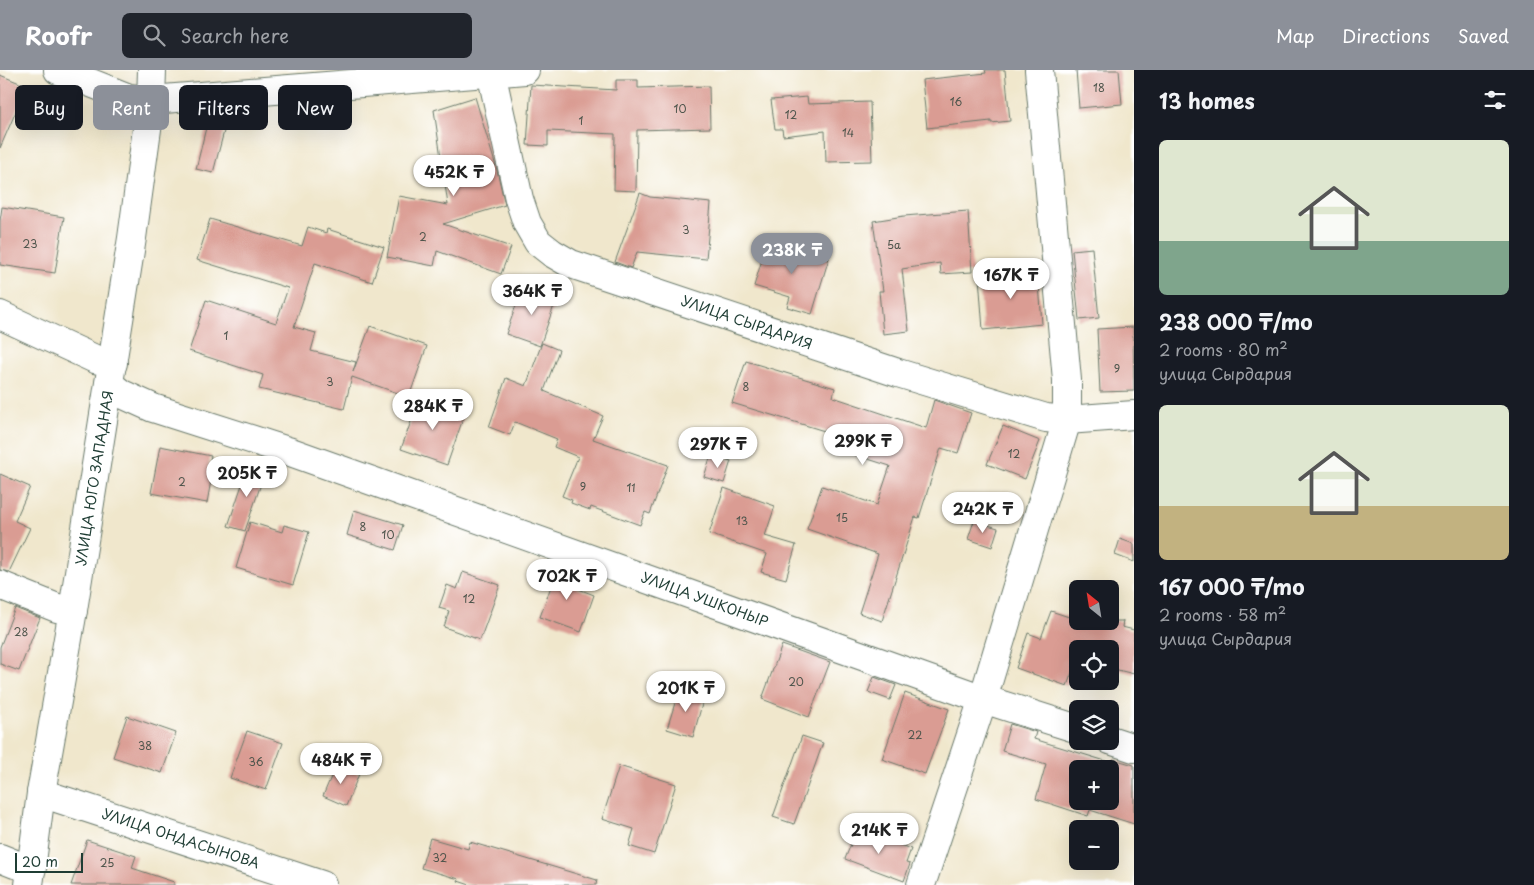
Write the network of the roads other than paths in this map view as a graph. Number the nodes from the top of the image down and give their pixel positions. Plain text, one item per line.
1 (58, 70) edge
2 (152, 70) edge
3 (525, 70) edge
4 (1039, 70) edge
5 (490, 72) junction
6 (96, 85) edge
7 (152, 85) edge
8 (169, 99) edge
9 (147, 130) edge
10 (0, 316) edge
11 (111, 374) junction
12 (1134, 415) edge
13 (1067, 420) junction
14 (0, 586) edge
15 (72, 610) junction
16 (983, 699) junction
17 (1069, 726) edge
18 (1119, 743) edge
19 (1134, 748) edge
20 (41, 793) junction
21 (0, 858) edge
22 (30, 876) edge
23 (322, 885) edge
24 (921, 885) edge

1 - 6 street
2 - 7 street, УЛИЦА ЮГО ЗАПАДНАЯ
3 - 5 street
4 - 13 street
5 - 8 street
5 - 13 street, УЛИЦА СЫРДАРИЯ
9 - 11 street, УЛИЦА ЮГО ЗАПАДНАЯ
10 - 11 street, УЛИЦА УШКОНЫР
11 - 15 street, УЛИЦА ЮГО ЗАПАДНАЯ
11 - 16 street, УЛИЦА УШКОНЫР
12 - 13 street, УЛИЦА СЫРДАРИЯ
13 - 16 street
14 - 15 street
15 - 20 street, УЛИЦА ЮГО ЗАПАДНАЯ
16 - 17 street, УЛИЦА УШКОНЫР
16 - 24 street
18 - 19 street
20 - 22 street, УЛИЦА ЮГО ЗАПАДНАЯ
20 - 23 street, УЛИЦА ОНДАСЫНОВА
21 - 22 street

